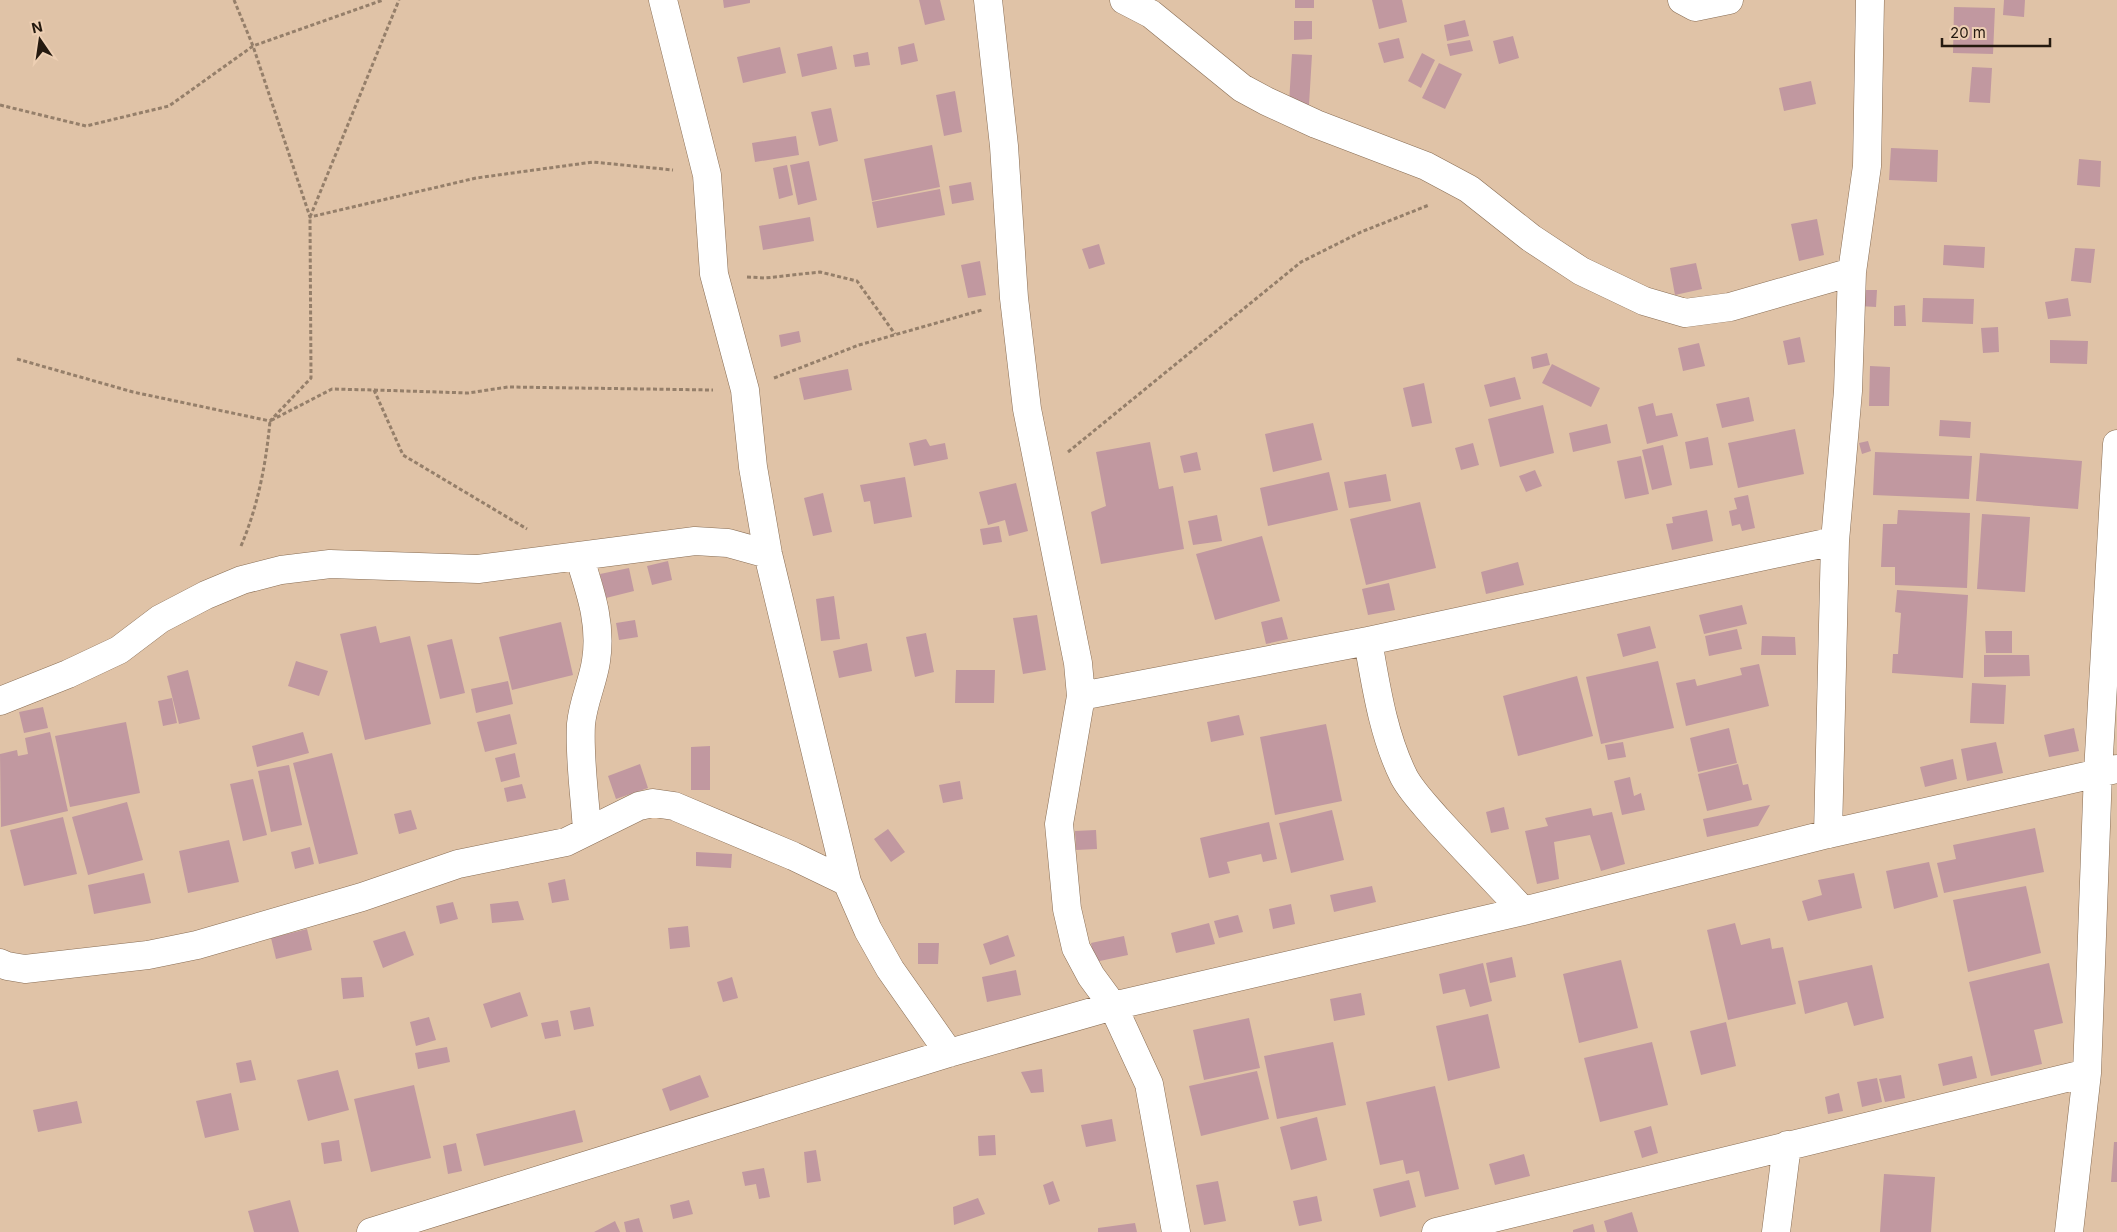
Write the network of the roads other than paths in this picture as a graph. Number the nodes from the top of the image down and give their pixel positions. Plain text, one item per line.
1 (663, 0) edge
2 (988, 0) edge
3 (1124, 0) edge
4 (1682, 0) edge
5 (1729, 0) edge
6 (1870, 0) edge
7 (1852, 272) junction
8 (2117, 444) edge
9 (1835, 541) junction
10 (768, 554) junction
11 (579, 556) junction
12 (1368, 641) junction
13 (1081, 696) junction
14 (0, 701) edge
15 (2107, 771) edge
16 (587, 831) junction
17 (1828, 834) junction
18 (847, 882) junction
19 (1523, 911) junction
20 (0, 962) edge
21 (1113, 1006) junction
22 (949, 1053) junction
23 (2087, 1074) junction
24 (1787, 1145) junction
25 (371, 1232) edge
26 (1176, 1232) edge
27 (1436, 1232) edge
28 (1776, 1232) edge
29 (2069, 1232) edge

1 - 10 street
2 - 13 street
3 - 7 street
4 - 5 street
6 - 7 street
7 - 9 street
8 - 15 street
9 - 12 street
9 - 17 street
10 - 11 street
10 - 18 street
11 - 14 street
11 - 16 street
12 - 13 street
12 - 19 street
13 - 21 street
15 - 17 street
15 - 23 street
16 - 18 street
16 - 20 street
17 - 19 street
18 - 22 street
19 - 21 street
21 - 22 street
21 - 26 street
22 - 25 street
23 - 24 street
23 - 29 street
24 - 27 street
24 - 28 street

